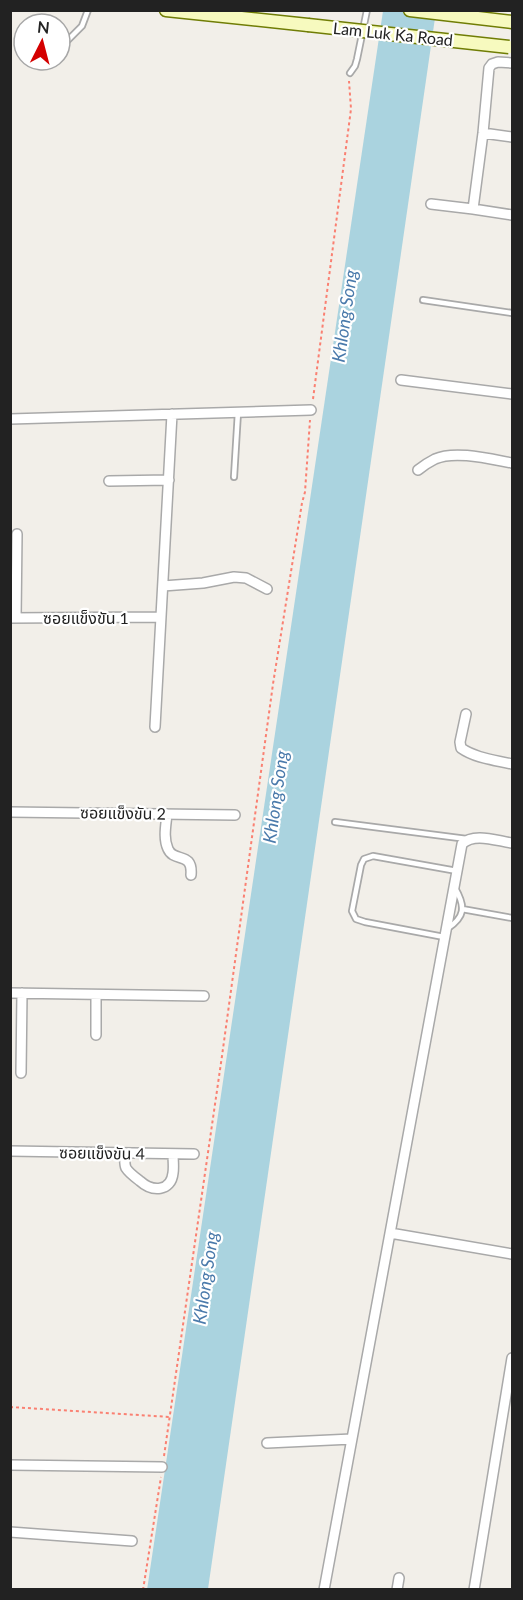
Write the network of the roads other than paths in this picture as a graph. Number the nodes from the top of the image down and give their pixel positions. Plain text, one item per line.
1 (88, 10) edge
2 (166, 10) edge
3 (367, 10) edge
4 (410, 10) edge
5 (513, 22) edge
6 (72, 36) edge
7 (511, 47) edge
8 (513, 63) edge
9 (350, 73) road end
10 (483, 133) junction
11 (513, 137) edge
12 (431, 204) dead end
13 (473, 209) junction
14 (513, 215) edge
15 (423, 300) dead end
16 (513, 313) edge
17 (402, 380) dead end
18 (513, 394) edge
19 (311, 410) road end
20 (238, 412) junction
21 (172, 414) junction
22 (10, 419) edge
23 (513, 462) edge
24 (418, 470) dead end
25 (234, 477) dead end
26 (169, 480) junction
27 (109, 482) dead end
28 (17, 534) dead end
29 (163, 586) junction
30 (267, 589) dead end
31 (161, 617) junction
32 (13, 618) edge
33 (466, 714) dead end
34 (155, 728) dead end
35 (513, 764) edge
36 (10, 812) edge
37 (166, 814) junction
38 (234, 815) dead end
39 (335, 822) dead end
40 (467, 839) junction
41 (513, 843) edge
42 (457, 871) junction
43 (191, 875) dead end
44 (454, 886) junction
45 (462, 909) junction
46 (513, 918) edge
47 (445, 934) junction
48 (10, 993) edge
49 (22, 993) junction
50 (96, 995) junction
51 (204, 996) dead end
52 (96, 1035) dead end
53 (21, 1073) dead end
54 (10, 1151) edge
55 (125, 1153) junction
56 (173, 1154) junction
57 (194, 1154) dead end
58 (390, 1233) junction
59 (513, 1254) edge
60 (513, 1358) edge
61 (352, 1439) junction
62 (267, 1443) dead end
63 (10, 1465) edge
64 (162, 1467) road end
65 (10, 1532) edge
66 (132, 1541) dead end
67 (399, 1578) dead end
68 (324, 1590) edge
69 (397, 1590) edge
70 (474, 1590) edge

1 - 6 lane
2 - 7 main road, Lam Luk Ka Road, bridge
3 - 9 lane
4 - 5 main road, Lam Luk Ka Road
8 - 10 street
10 - 11 street
10 - 13 street
12 - 13 street
13 - 14 street
15 - 16 lane
17 - 18 street
19 - 20 street
20 - 21 street
20 - 25 lane
21 - 22 street
21 - 26 street
23 - 24 street
26 - 27 street
26 - 29 street
28 - 32 street
29 - 30 street
29 - 31 street
31 - 32 street, ซอยแข็งขัน 1
31 - 34 street
33 - 35 street
36 - 37 street, ซอยแข็งขัน 2
37 - 38 street, ซอยแข็งขัน 2
37 - 43 street
39 - 40 lane
40 - 41 street
40 - 42 street
42 - 44 street
42 - 47 lane
44 - 45 lane
44 - 47 street
45 - 46 lane
45 - 47 lane
47 - 58 street
48 - 49 street
49 - 50 street
49 - 53 street
50 - 51 street
50 - 52 street
54 - 55 street, ซอยแข็งขัน 4
55 - 56 street, ซอยแข็งขัน 4
55 - 56 street
56 - 57 street, ซอยแข็งขัน 4
58 - 59 street
58 - 61 street
60 - 70 street
61 - 62 street
61 - 68 street
63 - 64 street
65 - 66 street
67 - 69 street

